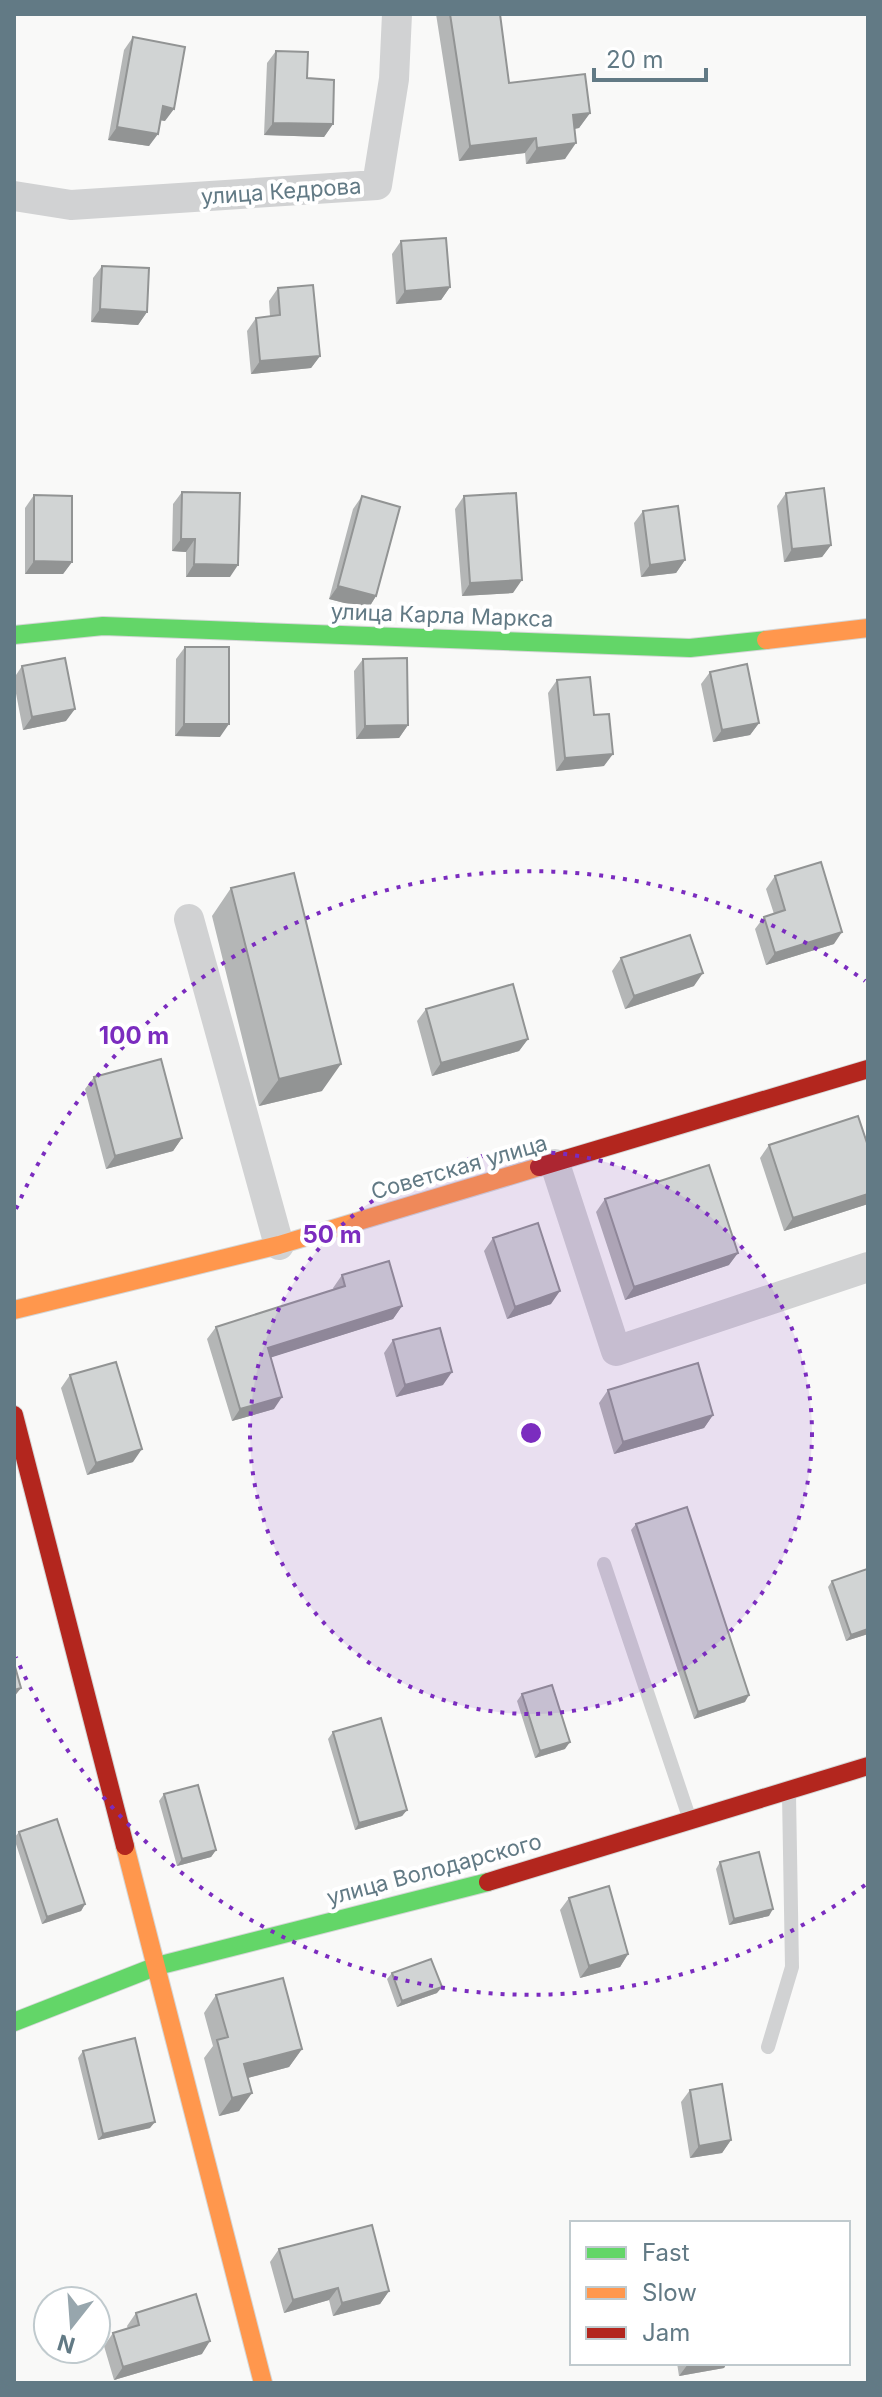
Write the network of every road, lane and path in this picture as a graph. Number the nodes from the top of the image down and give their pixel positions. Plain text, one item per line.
1 (397, 14) edge
2 (14, 196) edge
3 (868, 628) edge
4 (14, 635) edge
5 (189, 919) dead end
6 (868, 1069) edge
7 (555, 1164) junction
8 (279, 1245) junction
9 (868, 1267) edge
10 (14, 1310) edge
11 (14, 1415) edge
12 (604, 1564) dead end
13 (868, 1766) edge
14 (789, 1791) junction
15 (690, 1821) junction
16 (157, 1966) junction
17 (14, 2022) edge
18 (768, 2047) dead end
19 (263, 2383) edge

1 - 2 street, улица Кедрова
3 - 4 street, улица Карла Маркса
5 - 8 street
6 - 7 street, Советская улица
7 - 8 street, Советская улица
7 - 9 street
8 - 10 street, Советская улица
11 - 16 street
12 - 15 lane
13 - 14 street, улица Володарского
14 - 15 street, улица Володарского
14 - 18 lane
15 - 16 street, улица Володарского
16 - 17 street, улица Володарского
16 - 19 street

